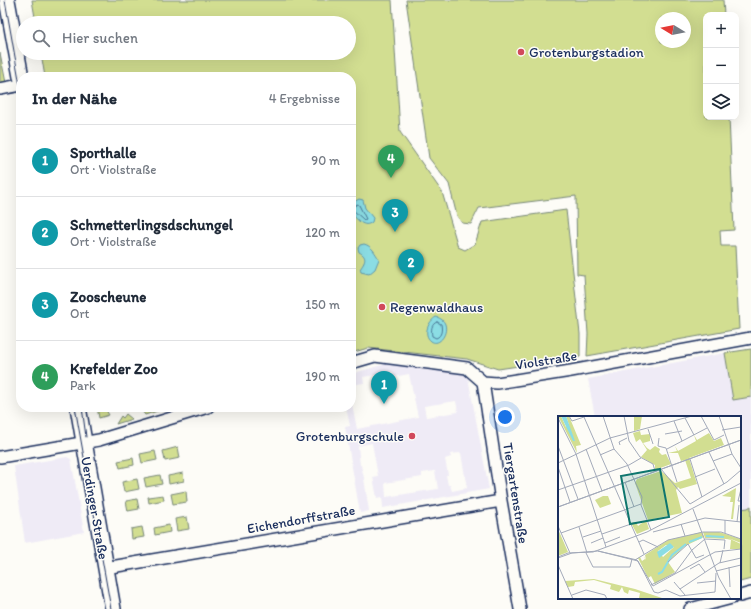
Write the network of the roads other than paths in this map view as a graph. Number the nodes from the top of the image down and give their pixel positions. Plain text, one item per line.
1 (7, 0) edge
2 (16, 50) edge
3 (18, 60) edge
4 (20, 72) edge
5 (16, 86) edge
6 (0, 89) edge
7 (751, 338) edge
8 (356, 362) edge
9 (483, 382) junction
10 (79, 412) edge
11 (192, 412) edge
12 (84, 443) junction
13 (0, 457) edge
14 (501, 500) junction
15 (106, 568) junction
16 (728, 599) edge
17 (113, 609) edge
18 (520, 609) edge
19 (690, 609) edge

1 - 2 main road
3 - 4 main road
5 - 6 street
7 - 9 street, Violstraße
8 - 9 street
9 - 14 street, Tiergartenstraße
10 - 12 main road, Uerdinger Straße
11 - 12 street
12 - 13 street
12 - 15 main road, Uerdinger Straße
14 - 15 street, Eichendorffstraße
14 - 18 street, Tiergartenstraße
15 - 17 main road, Uerdinger Straße
16 - 19 street

